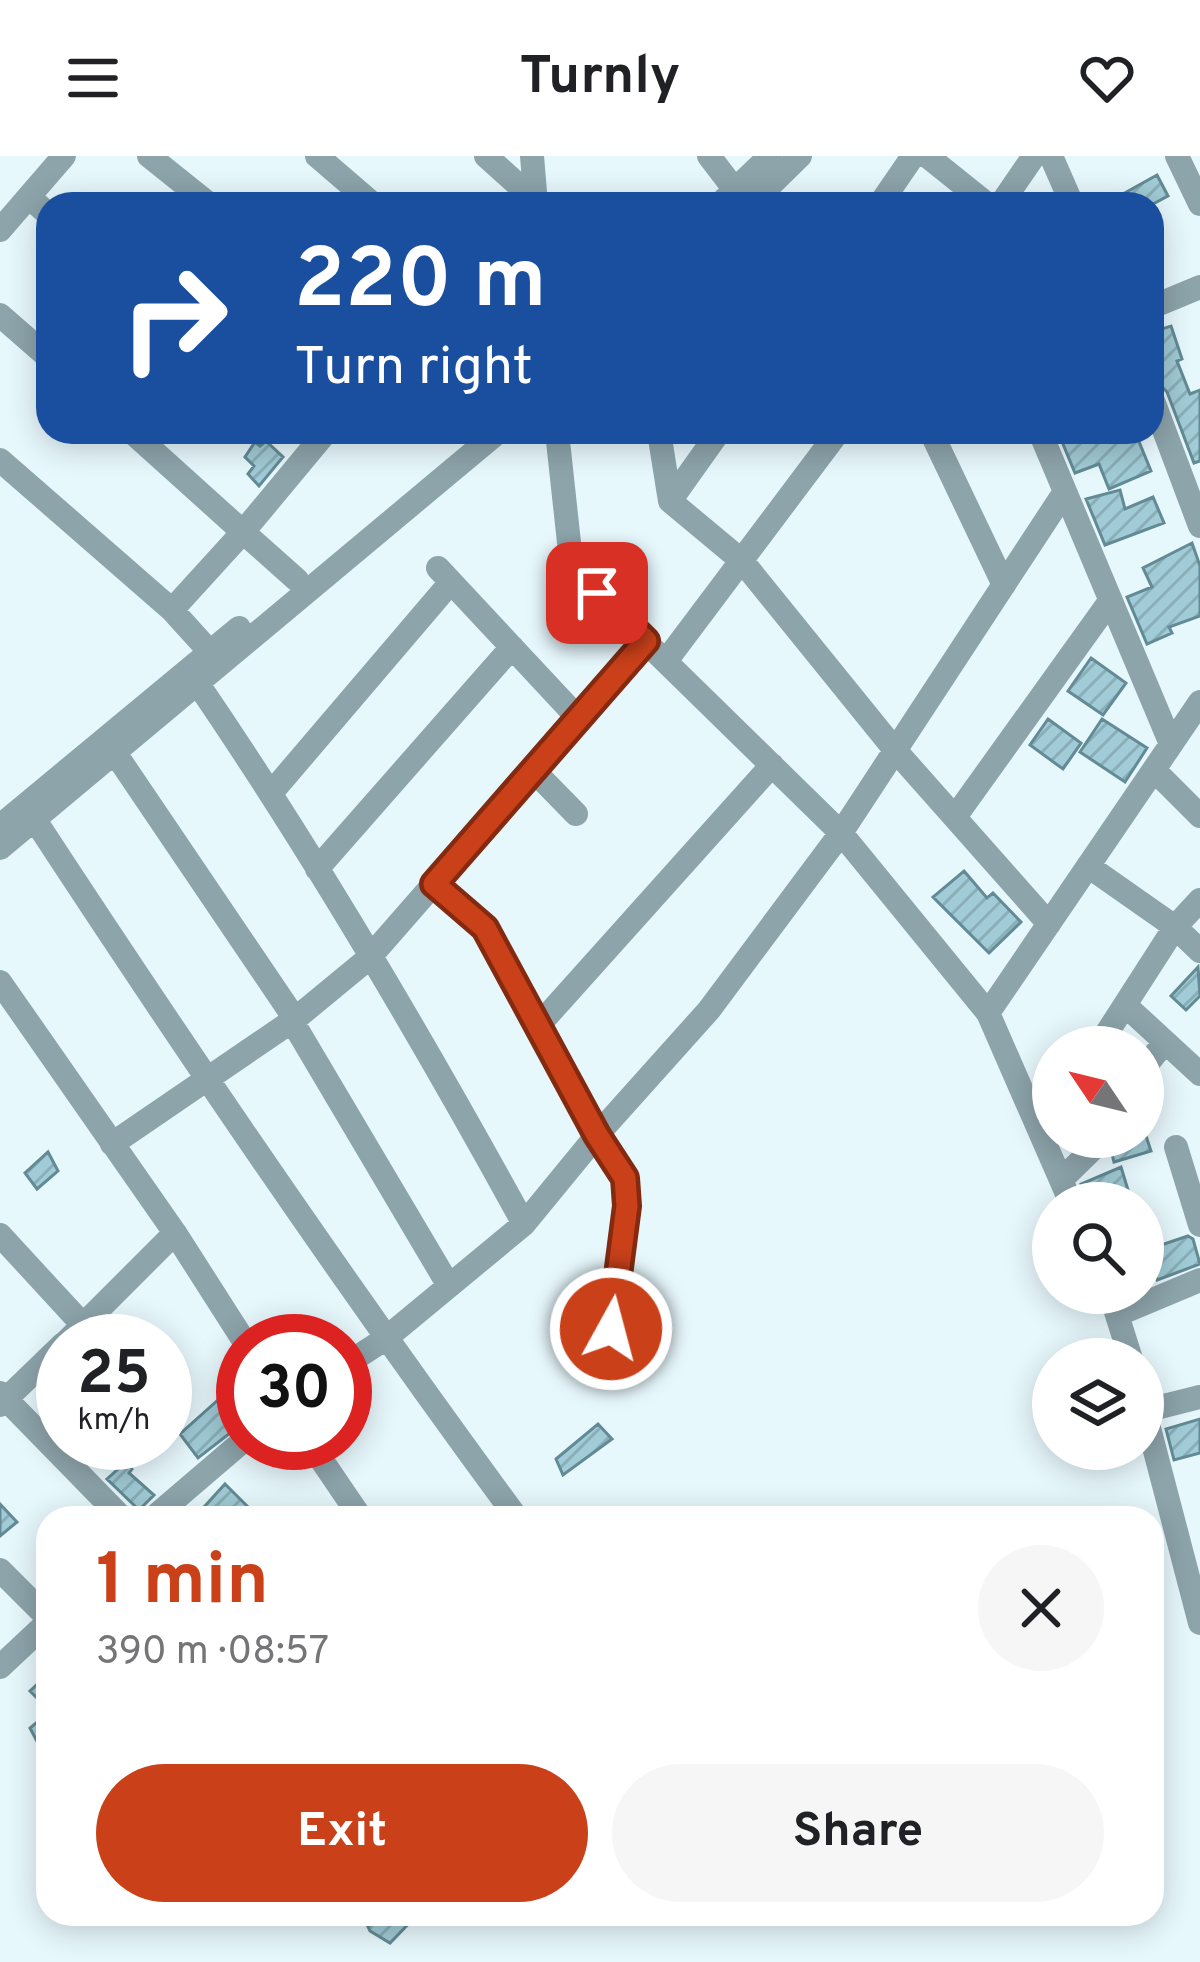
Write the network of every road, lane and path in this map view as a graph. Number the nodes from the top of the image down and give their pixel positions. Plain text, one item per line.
1 (64, 156) edge
2 (149, 156) edge
3 (317, 156) edge
4 (486, 156) edge
5 (532, 156) edge
6 (710, 156) edge
7 (770, 156) edge
8 (800, 156) edge
9 (914, 156) edge
10 (927, 156) edge
11 (1034, 156) edge
12 (1051, 156) edge
13 (1177, 156) edge
14 (46, 192) edge
15 (194, 192) edge
16 (359, 192) edge
17 (524, 192) edge
18 (534, 192) edge
19 (731, 192) edge
20 (741, 192) edge
21 (746, 192) edge
22 (888, 192) edge
23 (972, 192) edge
24 (1009, 192) edge
25 (1067, 192) edge
26 (1200, 204) edge
27 (36, 207) edge
28 (0, 230) edge
29 (1200, 287) edge
30 (1164, 302) edge
31 (0, 315) edge
32 (36, 346) edge
33 (1164, 430) edge
34 (144, 444) edge
35 (316, 444) edge
36 (460, 444) edge
37 (483, 444) edge
38 (558, 444) edge
39 (661, 444) edge
40 (710, 444) edge
41 (829, 444) edge
42 (937, 444) edge
43 (1045, 444) edge
44 (0, 460) edge
45 (1064, 493) junction
46 (670, 501) junction
47 (1200, 526) edge
48 (243, 532) junction
49 (742, 561) junction
50 (297, 580) junction
51 (1004, 585) junction
52 (1110, 601) junction
53 (172, 610) junction
54 (646, 641) junction
55 (512, 646) junction
56 (210, 652) junction
57 (666, 661) junction
58 (198, 684) junction
59 (1200, 702) edge
60 (578, 718) junction
61 (1172, 744) junction
62 (895, 750) junction
63 (115, 753) junction
64 (772, 765) junction
65 (533, 770) junction
66 (1154, 770) junction
67 (272, 792) junction
68 (576, 814) dead end
69 (1200, 816) edge
70 (955, 817) junction
71 (0, 826) edge
72 (841, 832) junction
73 (45, 836) junction
74 (0, 848) edge
75 (1088, 866) junction
76 (317, 869) junction
77 (434, 884) junction
78 (1200, 901) edge
79 (1048, 924) junction
80 (1175, 928) junction
81 (1200, 951) edge
82 (369, 958) junction
83 (4, 997) edge
84 (1125, 1005) junction
85 (988, 1013) junction
86 (294, 1020) junction
87 (538, 1026) junction
88 (1112, 1026) edge
89 (1165, 1042) joint
90 (1200, 1074) edge
91 (205, 1079) junction
92 (597, 1135) junction
93 (112, 1144) junction
94 (1176, 1147) dead end
95 (1062, 1182) edge
96 (524, 1223) junction
97 (1200, 1225) edge
98 (175, 1233) junction
99 (0, 1235) edge
100 (1200, 1280) edge
101 (449, 1286) junction
102 (1164, 1290) edge
103 (55, 1314) edge
104 (94, 1314) edge
105 (227, 1314) edge
106 (611, 1329) dead end
107 (385, 1339) junction
108 (372, 1347) edge
109 (36, 1368) edge
110 (1200, 1397) edge
111 (2, 1399) edge
112 (1164, 1404) edge
113 (216, 1464) edge
114 (326, 1470) edge
115 (1160, 1470) edge
116 (110, 1506) edge
117 (167, 1506) edge
118 (347, 1506) edge
119 (508, 1506) edge
120 (0, 1570) edge
121 (36, 1608) edge
122 (1200, 1624) edge
123 (36, 1632) edge
124 (0, 1666) edge

1 - 14 street
2 - 15 street
3 - 16 street
4 - 17 street
5 - 18 street
6 - 19 street
7 - 20 street
8 - 21 street
9 - 22 street
10 - 23 street
11 - 24 street
12 - 25 street
13 - 26 street
27 - 28 street
29 - 30 street
31 - 32 street
33 - 47 street
34 - 48 street
35 - 48 street
36 - 50 street
37 - 58 street
38 - 54 street
39 - 46 street
40 - 46 street
41 - 49 street
42 - 51 street
43 - 45 street
44 - 53 street
45 - 51 street
45 - 52 street
46 - 49 street
48 - 50 street
48 - 53 street
49 - 57 street
49 - 62 street
50 - 56 street
51 - 62 street
52 - 61 street
52 - 70 street
53 - 56 street
54 - 57 street
54 - 60 street
55 - 60 street
55 - 67 street
55 - 76 street
56 - 71 street
57 - 64 street
58 - 63 street
58 - 67 street
59 - 61 street
60 - 65 street
61 - 66 street
62 - 70 street
62 - 72 street
63 - 73 street
63 - 86 street
64 - 72 street
64 - 87 street
65 - 68 street
65 - 77 street
66 - 69 street
66 - 75 street
67 - 76 street
70 - 79 street
72 - 85 street
72 - 92 street
73 - 74 street
73 - 91 street
75 - 79 street
75 - 80 street
76 - 82 street
77 - 82 street
77 - 87 street
78 - 80 street
79 - 85 street
80 - 81 street
80 - 84 street
82 - 86 street
82 - 96 street
83 - 93 street
84 - 88 street
84 - 89 street
85 - 95 street
86 - 91 street
86 - 101 street
87 - 92 street
89 - 90 street
91 - 93 street
91 - 107 street
92 - 96 street
92 - 106 street
93 - 98 street
94 - 97 street
96 - 101 street
98 - 104 street
98 - 105 street
99 - 103 street
100 - 102 street
101 - 107 street
107 - 108 street
107 - 119 street
109 - 111 street
110 - 112 street
111 - 116 street
113 - 117 street
114 - 118 street
115 - 122 street
120 - 121 street
123 - 124 street

